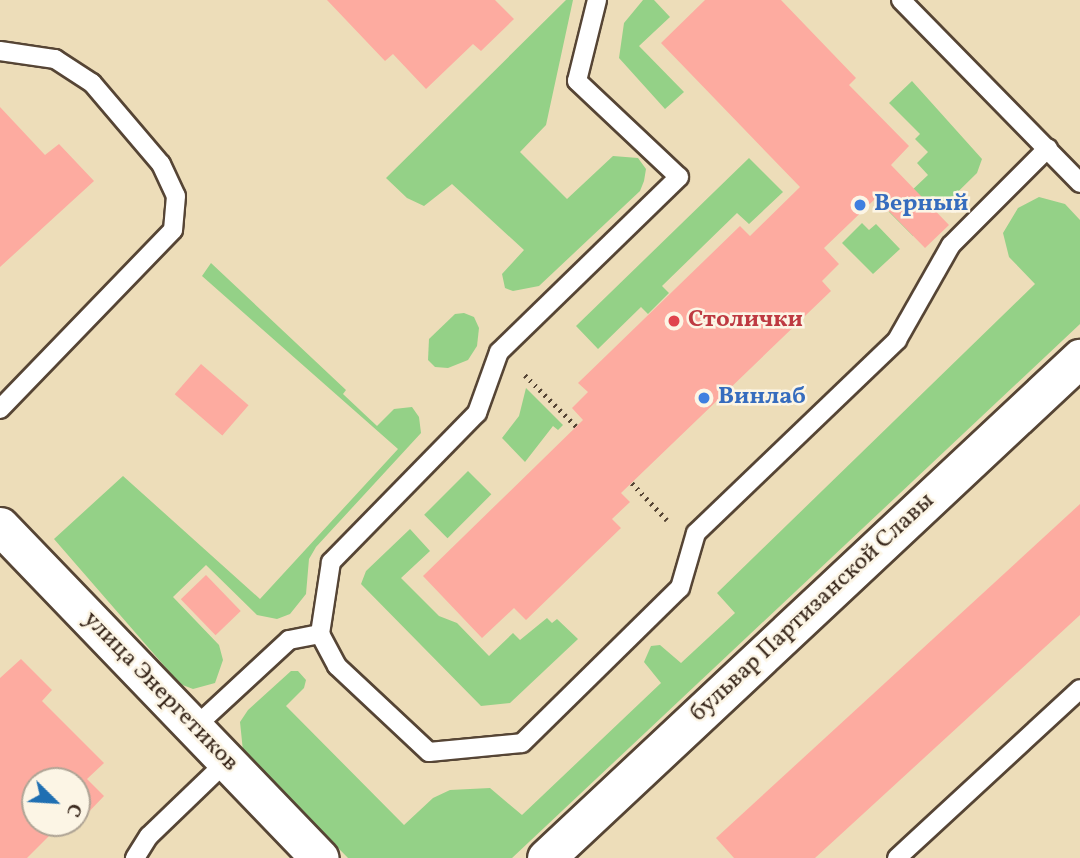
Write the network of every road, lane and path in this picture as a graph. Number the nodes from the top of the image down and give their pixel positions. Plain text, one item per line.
1 (597, 0) edge
2 (901, 0) edge
3 (0, 51) edge
4 (1048, 148) junction
5 (1080, 183) edge
6 (1080, 358) edge
7 (523, 373) dead end
8 (0, 409) edge
9 (577, 426) dead end
10 (632, 483) dead end
11 (667, 520) dead end
12 (0, 526) edge
13 (320, 634) junction
14 (1080, 689) edge
15 (195, 727) junction
16 (227, 761) junction
17 (135, 858) edge
18 (320, 858) edge
19 (545, 858) edge
20 (897, 858) edge

1 - 13 lane
2 - 4 lane
3 - 8 lane
4 - 5 lane
4 - 13 lane
6 - 19 street, бульвар Партизанской Славы
7 - 9 path
10 - 11 path
12 - 15 street, улица Энергетиков
13 - 15 lane
14 - 20 lane
15 - 16 street, улица Энергетиков
16 - 17 lane
16 - 18 street, улица Энергетиков

